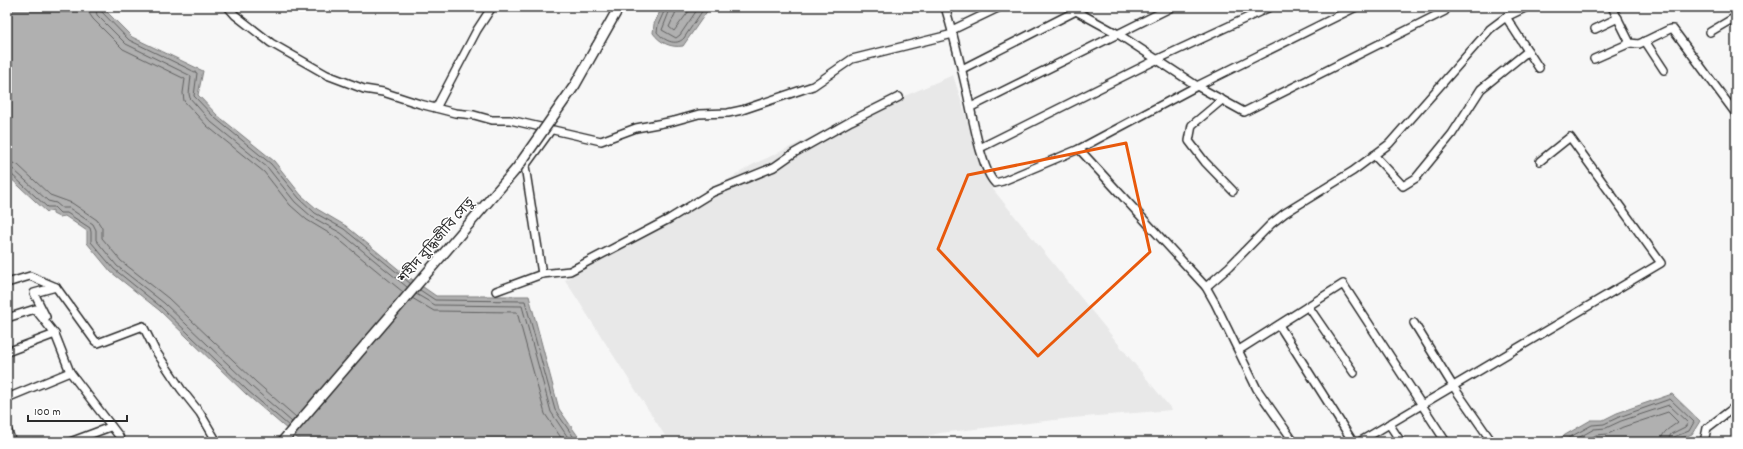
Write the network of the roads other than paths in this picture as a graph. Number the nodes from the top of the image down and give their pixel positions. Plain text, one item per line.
1 (228, 7) edge
2 (492, 7) edge
3 (619, 7) edge
4 (945, 7) edge
5 (1000, 7) edge
6 (1172, 7) edge
7 (1270, 7) edge
8 (1356, 7) edge
9 (1527, 7) edge
10 (1612, 7) edge
11 (1078, 9) edge
12 (1445, 11) dead end
13 (1506, 17) junction
14 (1618, 18) junction
15 (1736, 25) edge
16 (1595, 29) dead end
17 (953, 32) junction
18 (1710, 32) dead end
19 (1118, 34) junction
20 (1645, 42) junction
21 (1630, 43) junction
22 (1528, 51) junction
23 (1156, 60) junction
24 (1594, 60) dead end
25 (1539, 68) dead end
26 (962, 69) junction
27 (1664, 70) dead end
28 (1197, 86) junction
29 (898, 97) dead end
30 (1222, 100) junction
31 (971, 107) junction
32 (436, 108) junction
33 (1736, 114) edge
34 (551, 130) junction
35 (980, 148) junction
36 (1079, 149) junction
37 (1374, 155) junction
38 (1540, 161) dead end
39 (1233, 191) dead end
40 (542, 274) junction
41 (7, 283) edge
42 (1206, 287) junction
43 (56, 288) junction
44 (496, 291) dead end
45 (1308, 306) junction
46 (7, 318) edge
47 (44, 319) junction
48 (1414, 323) dead end
49 (1279, 325) junction
50 (55, 334) junction
51 (1239, 350) junction
52 (7, 352) edge
53 (70, 372) junction
54 (1354, 373) dead end
55 (1453, 386) junction
56 (7, 398) edge
57 (1421, 405) junction
58 (1736, 406) edge
59 (1389, 424) junction
60 (110, 426) junction
61 (7, 429) edge
62 (12, 442) edge
63 (70, 442) edge
64 (121, 442) edge
65 (217, 442) edge
66 (282, 442) edge
67 (1294, 442) edge
68 (1353, 442) edge
69 (1359, 442) edge
70 (1401, 442) edge
71 (1446, 442) edge
72 (1492, 442) edge
73 (1704, 442) edge

1 - 32 street
2 - 32 street
3 - 66 main road, শহীদ বুদ্ধিজীবি সেতু, bridge
4 - 17 street
5 - 17 street
6 - 19 street
7 - 23 street
8 - 28 street
9 - 13 street
10 - 14 street
11 - 19 street
11 - 26 street
12 - 30 street
13 - 22 street
13 - 37 street
14 - 16 street
14 - 21 street
15 - 18 street
17 - 26 street
17 - 34 street
19 - 23 street
19 - 31 street
20 - 21 street
20 - 27 street
20 - 33 street
21 - 24 street
22 - 25 street
22 - 37 street
23 - 28 street
23 - 35 street
26 - 31 street
28 - 30 street
28 - 36 street
29 - 40 street
30 - 39 street
31 - 35 street
32 - 34 street
34 - 40 street
35 - 36 street
36 - 42 street
37 - 42 street
38 - 55 street
40 - 44 street
41 - 43 street
42 - 51 street
43 - 47 street
43 - 65 street
45 - 49 street
45 - 54 street
45 - 57 street
46 - 47 street
47 - 50 street
48 - 55 street
49 - 51 street
49 - 68 street
50 - 52 street
50 - 53 street
51 - 67 street
53 - 56 street
53 - 60 street
55 - 57 street
55 - 72 street
57 - 59 street
57 - 71 street
58 - 73 street
59 - 69 street
59 - 70 street
60 - 63 street
60 - 64 street
61 - 62 street

